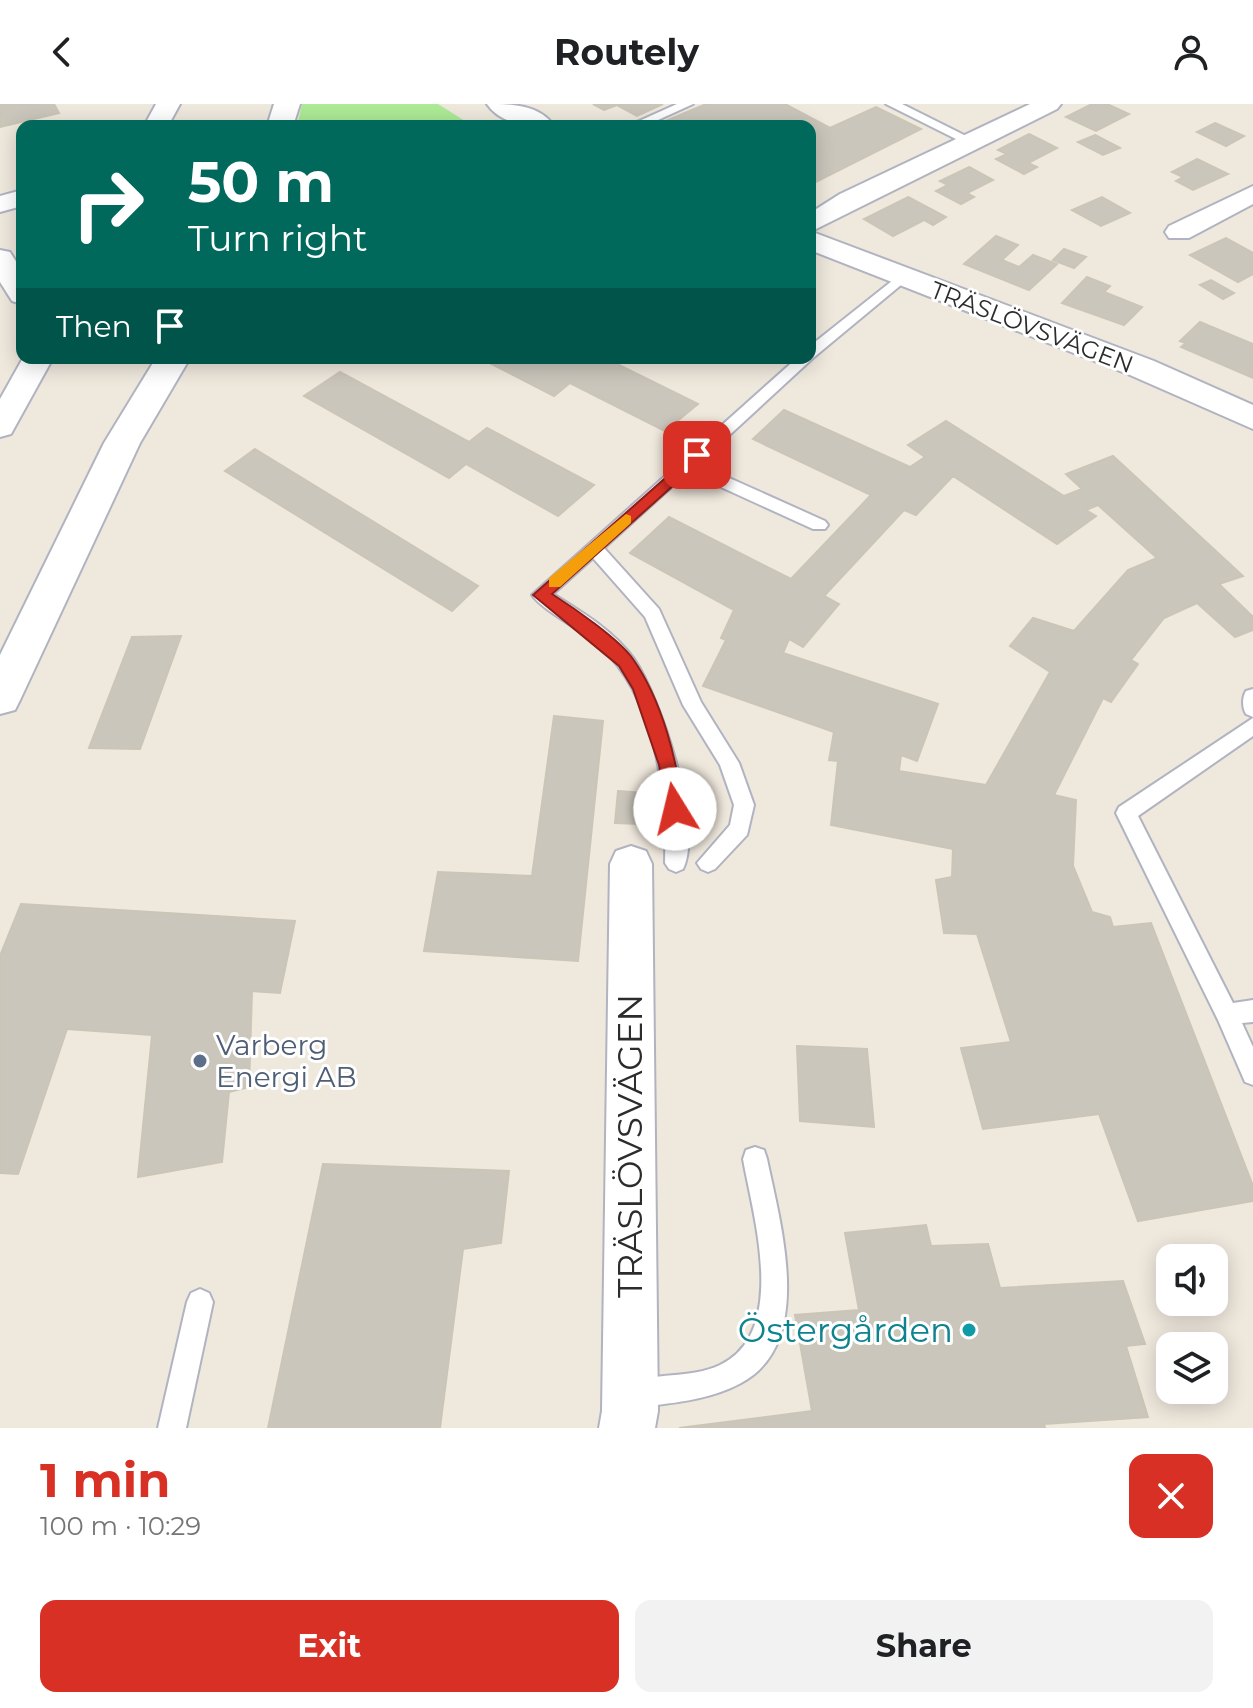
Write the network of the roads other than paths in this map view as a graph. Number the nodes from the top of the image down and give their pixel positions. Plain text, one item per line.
1 (500, 104) edge
2 (687, 104) edge
3 (892, 104) edge
4 (1049, 104) edge
5 (530, 120) edge
6 (648, 120) edge
7 (970, 141) junction
8 (1253, 194) edge
9 (816, 220) edge
10 (1179, 232) dead end
11 (816, 242) edge
12 (902, 277) junction
13 (816, 349) edge
14 (35, 364) edge
15 (142, 364) edge
16 (169, 364) edge
17 (799, 364) edge
18 (1253, 418) edge
19 (0, 427) edge
20 (122, 443) junction
21 (687, 465) junction
22 (819, 525) dead end
23 (594, 548) junction
24 (1253, 696) edge
25 (0, 698) edge
26 (1253, 709) edge
27 (1253, 726) edge
28 (708, 863) dead end
29 (654, 864) joint
30 (1253, 1011) edge
31 (1227, 1014) junction
32 (1253, 1074) edge
33 (755, 1159) dead end
34 (200, 1302) dead end
35 (628, 1411) edge
36 (172, 1428) edge

1 - 5 street
2 - 6 lane
3 - 7 lane
4 - 7 street
7 - 9 street
8 - 10 street
11 - 12 street, TRÄSLÖVSVÄGEN
12 - 13 lane
12 - 18 street, TRÄSLÖVSVÄGEN
14 - 19 street
15 - 20 street
16 - 20 street
17 - 21 lane
20 - 25 street
21 - 22 lane
21 - 23 lane
23 - 28 lane
23 - 29 lane
24 - 26 lane
27 - 31 lane
29 - 35 street, TRÄSLÖVSVÄGEN
30 - 31 lane
31 - 32 lane
33 - 35 lane
34 - 36 lane

